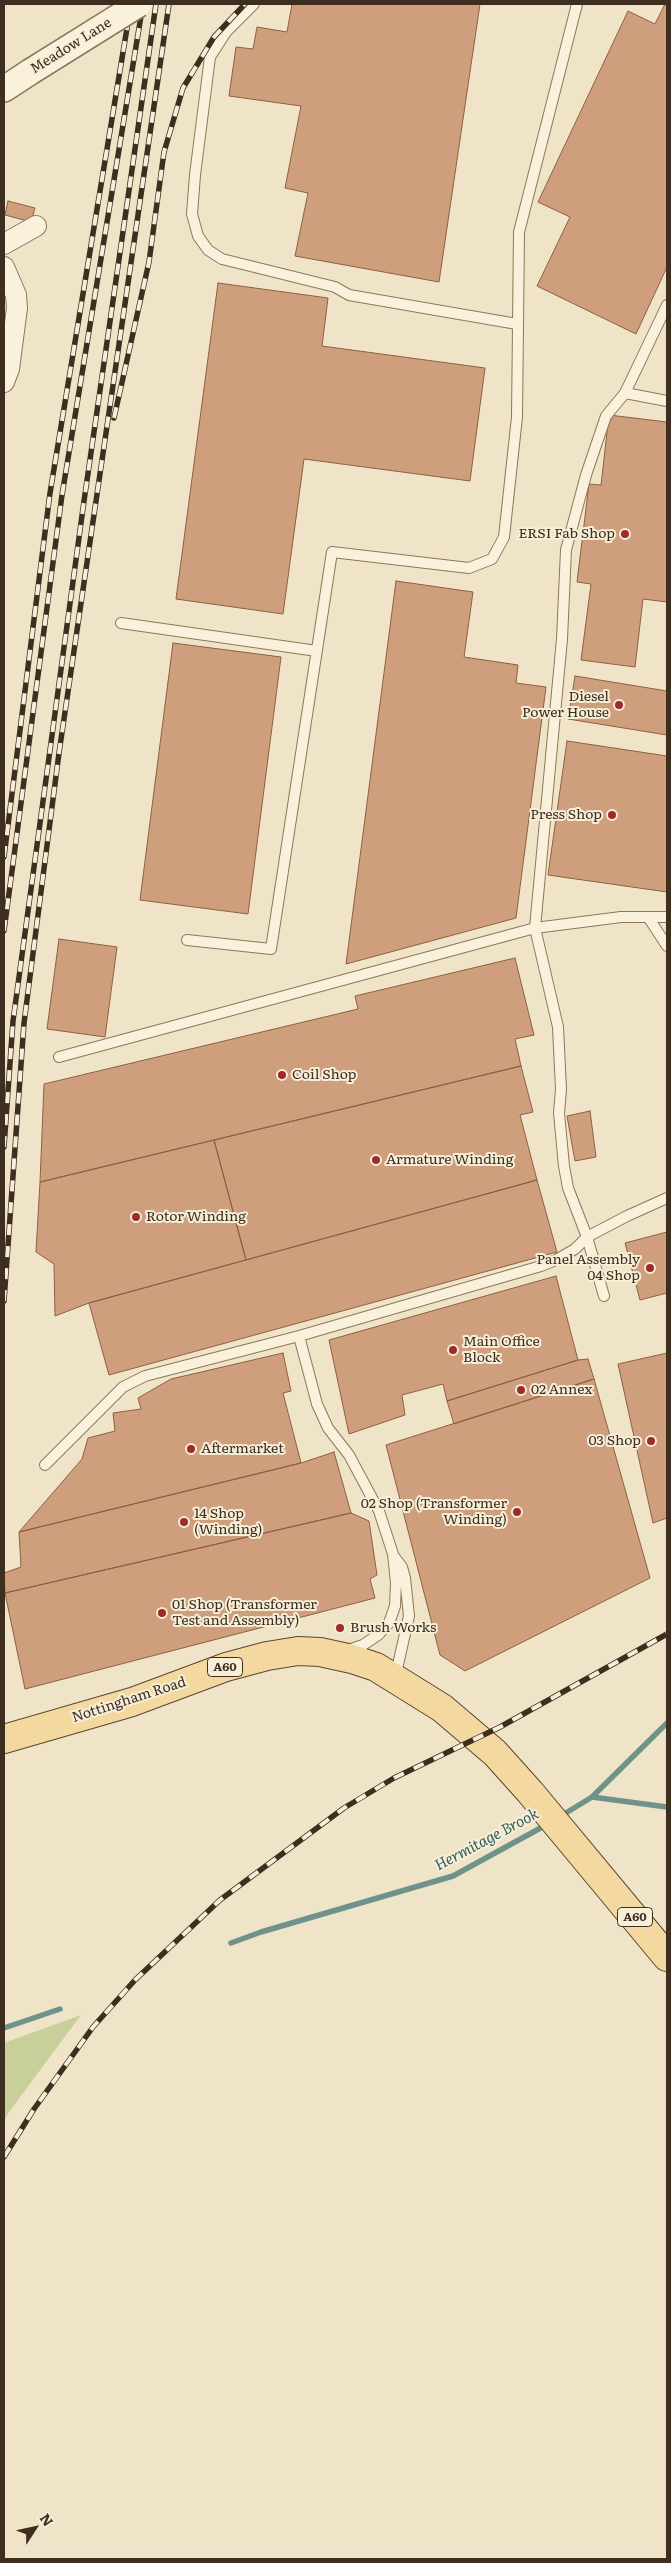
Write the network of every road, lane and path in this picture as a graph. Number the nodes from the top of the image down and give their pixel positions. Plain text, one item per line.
1 (139, 4) edge
2 (254, 4) edge
3 (577, 4) edge
4 (4, 89) edge
5 (36, 226) dead end
6 (4, 244) edge
7 (4, 267) edge
8 (667, 305) edge
9 (517, 324) junction
10 (4, 382) edge
11 (625, 393) junction
12 (667, 402) edge
13 (120, 623) dead end
14 (317, 651) junction
15 (648, 917) junction
16 (667, 917) edge
17 (535, 928) junction
18 (187, 940) dead end
19 (667, 946) edge
20 (59, 1057) dead end
21 (667, 1198) edge
22 (587, 1237) junction
23 (604, 1296) dead end
24 (299, 1336) junction
25 (45, 1465) dead end
26 (392, 1554) junction
27 (329, 1654) junction
28 (395, 1678) junction
29 (4, 1739) edge
30 (667, 1957) edge

1 - 4 street, Meadow Lane, bridge
2 - 9 lane
3 - 9 lane
5 - 6 street
7 - 10 street
8 - 11 lane
9 - 14 lane
11 - 12 lane
11 - 17 lane
13 - 14 lane
14 - 18 lane
15 - 16 lane
15 - 17 lane
15 - 19 lane
17 - 20 lane
17 - 22 lane
21 - 22 lane
22 - 23 lane
22 - 24 lane
24 - 25 lane
24 - 26 lane
26 - 27 lane
26 - 28 lane
27 - 28 main road, Nottingham Road / A60
27 - 29 main road, Nottingham Road / A60
28 - 30 main road, Nottingham Road / A60

